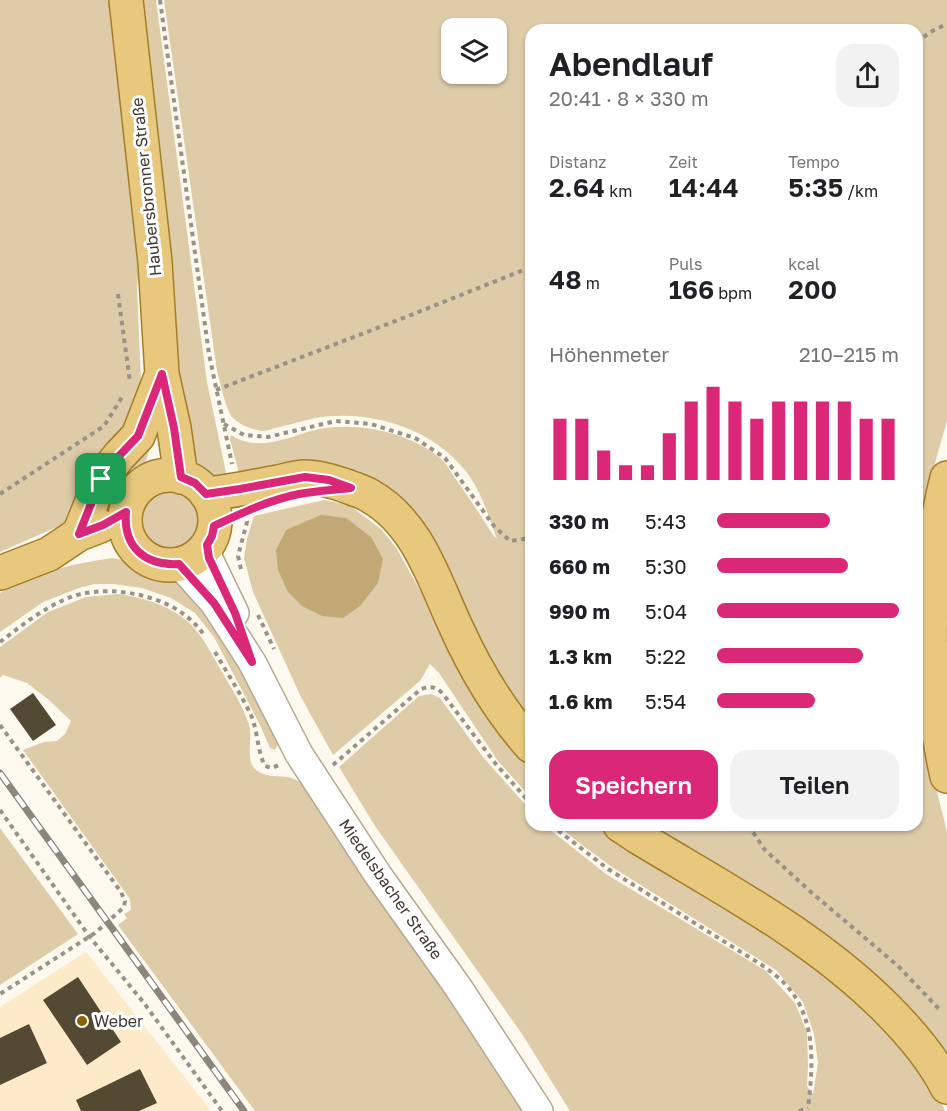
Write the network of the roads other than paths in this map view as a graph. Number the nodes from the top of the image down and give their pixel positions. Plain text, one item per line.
1 (126, 0) edge
2 (162, 374) junction
3 (947, 478) edge
4 (180, 483) junction
5 (351, 488) junction
6 (126, 512) junction
7 (79, 534) junction
8 (211, 536) junction
9 (133, 546) junction
10 (49, 554) junction
11 (179, 564) junction
12 (0, 573) edge
13 (263, 657) junction
14 (525, 740) edge
15 (947, 776) edge
16 (630, 831) edge
17 (947, 1087) edge
18 (539, 1111) edge

1 - 2 main road, Haubersbronner Straße
2 - 4 main road, Haubersbronner Straße
2 - 7 main road
3 - 15 main road
4 - 5 main road
4 - 6 main road
4 - 8 main road
5 - 8 main road
5 - 14 main road
6 - 7 main road
6 - 9 main road
7 - 10 main road
8 - 11 main road
8 - 13 street
9 - 10 main road
9 - 11 main road
10 - 12 main road
11 - 13 street
13 - 18 street, Miedelsbacher Straße
16 - 17 main road

